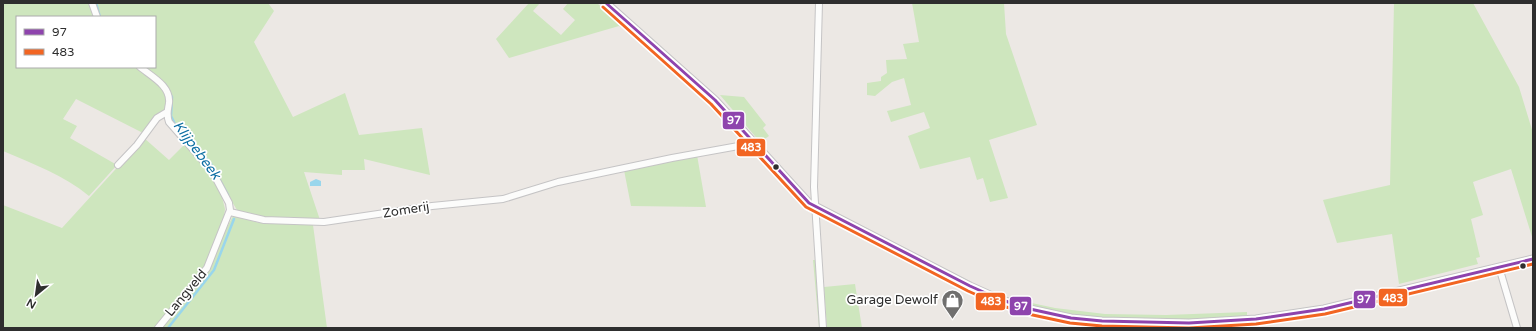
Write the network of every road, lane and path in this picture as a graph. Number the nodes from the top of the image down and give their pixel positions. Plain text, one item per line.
1 (92, 3) edge
2 (606, 3) edge
3 (819, 3) edge
4 (97, 16) edge
5 (141, 68) edge
6 (167, 112) junction
7 (755, 142) junction
8 (118, 166) dead end
9 (816, 208) junction
10 (230, 212) junction
11 (1533, 259) edge
12 (1499, 267) junction
13 (158, 328) edge
14 (823, 328) edge
15 (1517, 328) edge

1 - 4 street
2 - 7 street
3 - 9 street
5 - 6 street
6 - 8 street
6 - 10 street
7 - 9 street
7 - 10 street, Zomerij
9 - 12 street
9 - 14 street
10 - 13 street, Langveld
11 - 12 street
12 - 15 street

